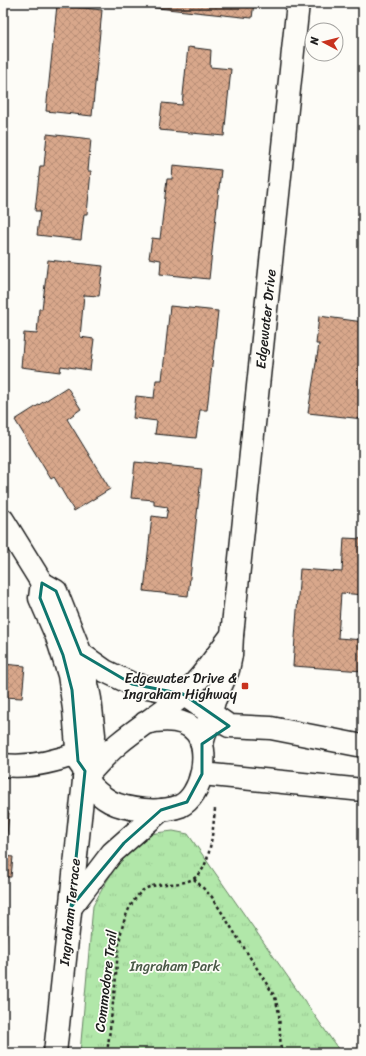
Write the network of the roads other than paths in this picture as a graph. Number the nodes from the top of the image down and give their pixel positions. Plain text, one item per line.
1 (298, 3) edge
2 (3, 520) edge
3 (42, 583) junction
4 (232, 635) junction
5 (81, 654) junction
6 (183, 694) junction
7 (210, 713) junction
8 (145, 723) junction
9 (229, 726) junction
10 (202, 744) junction
11 (363, 746) edge
12 (7, 766) edge
13 (82, 767) junction
14 (202, 774) junction
15 (363, 790) edge
16 (162, 810) junction
17 (71, 907) junction
18 (55, 1053) edge

1 - 4 street, Edgewater Drive
2 - 3 street
3 - 5 street
3 - 13 street
4 - 6 street
4 - 7 street, Edgewater Drive
5 - 6 street
5 - 13 street
6 - 7 street
6 - 8 street
7 - 9 street
7 - 10 street, Edgewater Drive
8 - 10 street
8 - 13 street
9 - 10 street
9 - 11 street
10 - 14 street
12 - 13 street
13 - 16 street
13 - 17 street, Ingraham Terrace
14 - 15 street
14 - 16 street
16 - 17 street
17 - 18 street, Ingraham Terrace

